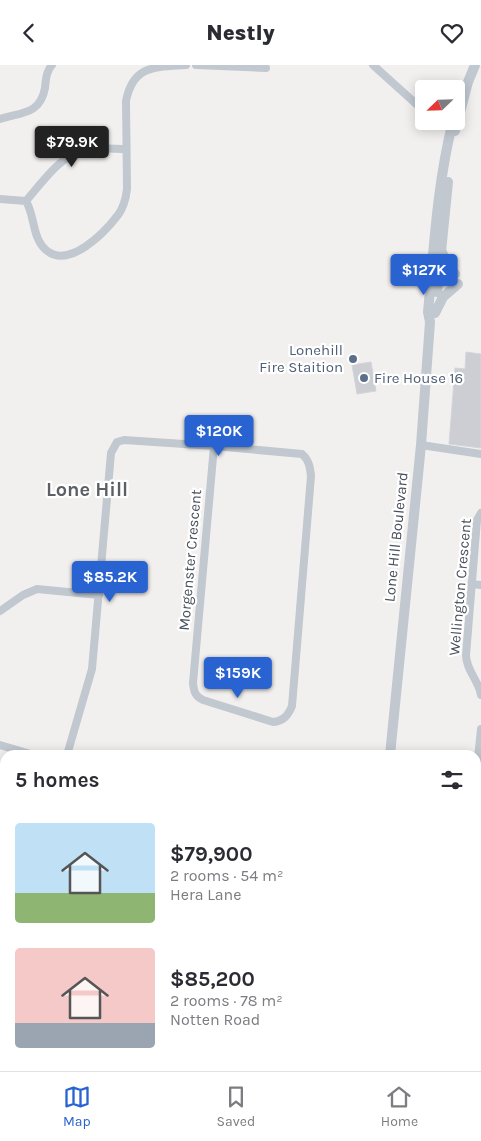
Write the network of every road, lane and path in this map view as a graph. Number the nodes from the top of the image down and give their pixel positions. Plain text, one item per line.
1 (52, 65) edge
2 (186, 65) edge
3 (196, 65) edge
4 (202, 65) edge
5 (373, 65) edge
6 (470, 65) edge
7 (475, 65) edge
8 (266, 68) dead end
9 (465, 84) edge
10 (465, 91) edge
11 (415, 103) edge
12 (0, 119) edge
13 (451, 130) edge
14 (455, 130) edge
15 (126, 149) junction
16 (0, 199) edge
17 (26, 201) junction
18 (441, 249) junction
19 (432, 318) junction
20 (421, 445) junction
21 (214, 446) junction
22 (481, 454) edge
23 (481, 513) edge
24 (471, 584) junction
25 (481, 585) edge
26 (99, 595) junction
27 (0, 611) edge
28 (481, 691) edge
29 (481, 695) edge
30 (481, 729) edge
31 (0, 745) edge
32 (17, 750) edge
33 (68, 750) edge
34 (390, 750) edge
35 (479, 750) edge

1 - 12 street
2 - 15 street
3 - 4 street
4 - 8 street
5 - 11 street
6 - 9 street, Lone Hill Boulevard
7 - 10 street, Lone Hill Boulevard
13 - 19 street, Lone Hill Boulevard
14 - 18 street, Lone Hill Boulevard
15 - 17 street
15 - 17 street
16 - 17 street
18 - 19 street, Lone Hill Boulevard
18 - 19 street
19 - 20 street, Lone Hill Boulevard
20 - 22 street
20 - 34 street, Lone Hill Boulevard
21 - 21 street, Morgenster Crescent
21 - 26 street
23 - 24 street, Wellington Crescent
24 - 25 street
24 - 28 street, Wellington Crescent
26 - 27 street
26 - 33 street
28 - 29 street, Wellington Crescent
30 - 35 street
31 - 32 street

